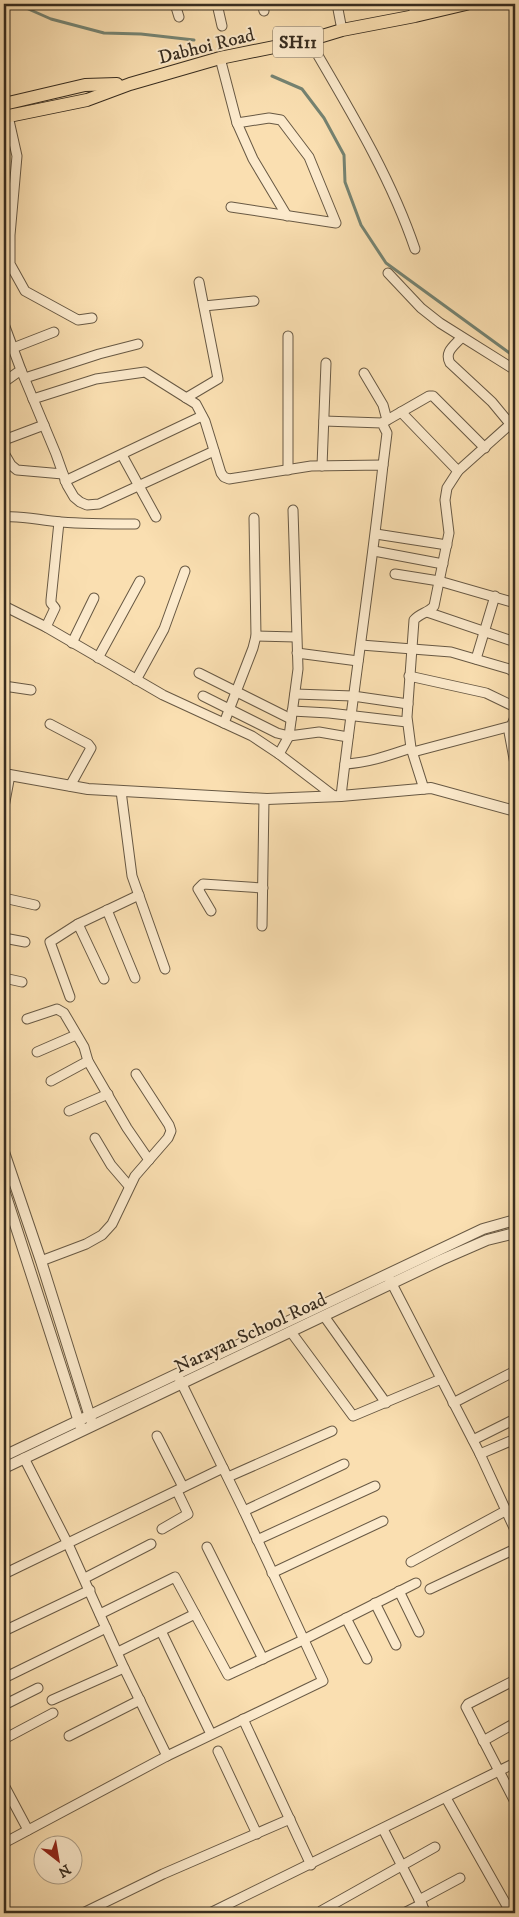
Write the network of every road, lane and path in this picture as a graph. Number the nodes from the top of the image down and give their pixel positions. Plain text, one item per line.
1 (176, 4) edge
2 (217, 4) edge
3 (336, 4) edge
4 (466, 4) edge
5 (414, 10) edge
6 (179, 17) dead end
7 (222, 26) dead end
8 (342, 30) junction
9 (309, 40) junction
10 (220, 58) junction
11 (5, 113) edge
12 (238, 123) junction
13 (231, 207) dead end
14 (287, 216) junction
15 (415, 249) dead end
16 (388, 273) dead end
17 (200, 282) dead end
18 (254, 301) dead end
19 (204, 306) junction
20 (92, 318) dead end
21 (4, 324) edge
22 (54, 332) dead end
23 (288, 336) dead end
24 (461, 338) junction
25 (6, 340) edge
26 (138, 344) dead end
27 (13, 348) junction
28 (326, 363) dead end
29 (515, 370) edge
30 (364, 373) dead end
31 (23, 374) junction
32 (4, 382) edge
33 (186, 398) junction
34 (33, 399) junction
35 (401, 412) junction
36 (202, 416) junction
37 (324, 421) junction
38 (385, 422) junction
39 (513, 422) edge
40 (44, 425) junction
41 (4, 440) edge
42 (485, 448) junction
43 (214, 451) junction
44 (4, 453) edge
45 (122, 455) junction
46 (383, 465) junction
47 (322, 466) junction
48 (288, 470) junction
49 (458, 471) junction
50 (64, 478) junction
51 (137, 485) junction
52 (293, 510) dead end
53 (4, 517) edge
54 (156, 517) dead end
55 (254, 518) dead end
56 (59, 522) junction
57 (135, 524) dead end
58 (376, 534) junction
59 (447, 545) junction
60 (374, 551) junction
61 (443, 564) junction
62 (185, 571) dead end
63 (395, 574) dead end
64 (140, 581) dead end
65 (440, 581) junction
66 (495, 596) junction
67 (94, 598) dead end
68 (515, 603) edge
69 (4, 606) edge
70 (427, 612) junction
71 (46, 628) junction
72 (485, 630) junction
73 (256, 636) junction
74 (296, 637) junction
75 (515, 642) edge
76 (72, 643) junction
77 (361, 645) junction
78 (412, 650) junction
79 (297, 653) junction
80 (98, 658) junction
81 (476, 659) junction
82 (358, 661) junction
83 (199, 672) dead end
84 (515, 672) edge
85 (409, 676) junction
86 (136, 680) junction
87 (4, 686) edge
88 (31, 690) dead end
89 (236, 692) junction
90 (295, 694) junction
91 (202, 696) dead end
92 (353, 696) junction
93 (408, 704) junction
94 (515, 707) edge
95 (229, 710) junction
96 (292, 715) junction
97 (351, 716) junction
98 (407, 722) junction
99 (513, 722) edge
100 (224, 723) junction
101 (50, 724) dead end
102 (289, 736) junction
103 (348, 737) junction
104 (412, 750) junction
105 (280, 754) junction
106 (345, 764) junction
107 (515, 764) edge
108 (7, 775) edge
109 (70, 786) junction
110 (424, 788) junction
111 (121, 791) junction
112 (338, 796) junction
113 (264, 799) junction
114 (4, 807) edge
115 (515, 810) edge
116 (263, 888) junction
117 (139, 895) junction
118 (4, 898) edge
119 (35, 905) dead end
120 (107, 910) junction
121 (211, 911) dead end
122 (78, 924) junction
123 (262, 926) dead end
124 (4, 938) edge
125 (25, 942) dead end
126 (165, 969) dead end
127 (4, 978) edge
128 (135, 978) dead end
129 (104, 979) dead end
130 (22, 982) dead end
131 (70, 997) dead end
132 (27, 1019) dead end
133 (76, 1035) junction
134 (37, 1052) dead end
135 (88, 1061) junction
136 (136, 1074) dead end
137 (51, 1081) dead end
138 (108, 1094) junction
139 (69, 1111) dead end
140 (95, 1138) dead end
141 (4, 1152) edge
142 (149, 1160) junction
143 (129, 1186) junction
144 (4, 1190) edge
145 (514, 1220) edge
146 (514, 1233) edge
147 (42, 1261) junction
148 (388, 1274) junction
149 (392, 1284) junction
150 (324, 1316) junction
151 (291, 1332) junction
152 (515, 1371) edge
153 (179, 1378) junction
154 (441, 1379) junction
155 (386, 1403) junction
156 (453, 1403) junction
157 (90, 1415) junction
158 (515, 1419) edge
159 (79, 1420) junction
160 (93, 1425) junction
161 (82, 1430) junction
162 (332, 1431) dead end
163 (157, 1436) dead end
164 (515, 1439) edge
165 (473, 1440) junction
166 (480, 1454) junction
167 (4, 1456) edge
168 (24, 1458) junction
169 (344, 1464) dead end
170 (4, 1468) edge
171 (223, 1468) junction
172 (228, 1477) junction
173 (375, 1486) dead end
174 (180, 1489) junction
175 (506, 1510) junction
176 (244, 1512) junction
177 (383, 1520) dead end
178 (162, 1529) dead end
179 (515, 1530) edge
180 (257, 1540) junction
181 (68, 1544) junction
182 (151, 1544) dead end
183 (208, 1547) dead end
184 (515, 1549) edge
185 (411, 1562) dead end
186 (272, 1573) junction
187 (4, 1574) edge
188 (85, 1578) junction
189 (416, 1583) dead end
190 (430, 1589) dead end
191 (90, 1590) junction
192 (399, 1591) junction
193 (375, 1602) junction
194 (100, 1614) junction
195 (195, 1614) junction
196 (346, 1618) junction
197 (106, 1628) junction
198 (4, 1631) edge
199 (161, 1631) junction
200 (419, 1632) dead end
201 (303, 1640) junction
202 (396, 1645) dead end
203 (118, 1652) junction
204 (262, 1659) junction
205 (367, 1659) dead end
206 (124, 1668) junction
207 (4, 1678) edge
208 (515, 1680) edge
209 (38, 1688) dead end
210 (52, 1700) dead end
211 (140, 1700) junction
212 (4, 1705) edge
213 (53, 1713) dead end
214 (243, 1720) junction
215 (515, 1723) edge
216 (211, 1734) junction
217 (68, 1736) dead end
218 (4, 1738) edge
219 (483, 1741) junction
220 (218, 1751) dead end
221 (167, 1756) junction
222 (515, 1763) edge
223 (500, 1772) junction
224 (5, 1790) edge
225 (446, 1798) junction
226 (515, 1802) edge
227 (290, 1820) junction
228 (383, 1829) junction
229 (28, 1830) junction
230 (257, 1834) junction
231 (4, 1843) edge
232 (435, 1847) dead end
233 (311, 1865) junction
234 (402, 1865) junction
235 (460, 1878) dead end
236 (420, 1902) junction
237 (221, 1911) edge
238 (321, 1911) dead end
239 (83, 1913) edge
240 (210, 1913) edge
241 (404, 1913) edge
242 (426, 1913) edge
243 (511, 1913) edge

1 - 6 street
2 - 7 street
3 - 8 street
4 - 5 main road, Dabhoi Road / SH11
5 - 8 main road, Dabhoi Road / SH11
8 - 9 main road, Dabhoi Road / SH11
9 - 10 main road, Dabhoi Road / SH11
9 - 15 street
10 - 11 main road, Dabhoi Road / SH11
10 - 12 street
11 - 20 street
12 - 14 street
12 - 14 street
13 - 14 street
16 - 24 street
17 - 19 street
18 - 19 street
19 - 33 street
21 - 25 street
22 - 27 street
23 - 48 street
24 - 29 street
24 - 39 street
25 - 27 street
26 - 31 street
27 - 31 street
28 - 37 street
30 - 38 street
31 - 32 street
31 - 34 street
33 - 34 street
33 - 36 street
34 - 40 street
35 - 38 street
35 - 42 street
35 - 49 street
36 - 43 street
36 - 45 street
37 - 38 street
37 - 47 street
38 - 46 street
39 - 42 street
40 - 41 street
40 - 50 street
42 - 49 street
43 - 48 street
43 - 51 street
44 - 50 street
45 - 50 street
45 - 51 street
46 - 47 street
46 - 58 street
47 - 48 street
49 - 59 street
50 - 51 street
51 - 54 street
52 - 74 street
53 - 56 street
55 - 73 street
56 - 57 street
56 - 71 street
58 - 59 street
58 - 60 street
59 - 61 street
60 - 61 street
60 - 77 street
61 - 65 street
62 - 86 street
63 - 65 street
64 - 80 street
65 - 66 street
65 - 70 street
66 - 68 street
66 - 72 street
67 - 76 street
69 - 71 street
70 - 72 street
70 - 78 street
71 - 76 street
72 - 75 street
72 - 81 street
73 - 74 street
73 - 89 street
74 - 79 street
76 - 80 street
77 - 78 street
77 - 82 street
78 - 81 street
78 - 85 street
79 - 82 street
79 - 90 street
80 - 86 street
81 - 84 street
82 - 92 street
83 - 89 street
85 - 93 street
85 - 94 street
86 - 100 street
87 - 88 street
89 - 95 street
89 - 96 street
90 - 92 street
90 - 96 street
91 - 95 street
92 - 93 street
92 - 97 street
93 - 98 street
95 - 100 street
95 - 102 street
96 - 97 street
96 - 102 street
97 - 98 street
97 - 103 street
98 - 104 street
99 - 104 street
99 - 107 street
100 - 105 street
101 - 109 street
102 - 103 street
102 - 105 street
103 - 106 street
104 - 106 street
104 - 110 street
105 - 112 street
106 - 112 street
108 - 109 street
108 - 114 street
109 - 111 street
110 - 112 street
110 - 115 street
111 - 113 street
111 - 117 street
112 - 113 street
113 - 116 street
116 - 121 street
116 - 123 street
117 - 120 street
117 - 126 street
118 - 119 street
120 - 122 street
120 - 128 street
122 - 129 street
122 - 131 street
124 - 125 street
127 - 130 street
132 - 133 street
133 - 134 street
133 - 135 street
135 - 137 street
135 - 138 street
136 - 142 street
138 - 139 street
138 - 142 street
140 - 143 street
141 - 147 street
142 - 143 street
143 - 147 street
144 - 159 street
145 - 146 street
145 - 148 street
146 - 149 street, Narayan School Road
147 - 157 street
148 - 149 street
148 - 153 street
149 - 150 street, Narayan School Road
149 - 154 street
150 - 151 street, Narayan School Road
150 - 155 street
151 - 153 street, Narayan School Road
151 - 155 street
152 - 156 street
153 - 157 street
153 - 160 street, Narayan School Road
153 - 171 street
154 - 155 street
154 - 156 street
156 - 165 street
157 - 159 street
157 - 160 street
158 - 165 street
159 - 161 street
159 - 167 street
160 - 161 street, Narayan School Road
161 - 168 street, Narayan School Road
162 - 172 street
163 - 174 street
164 - 166 street
165 - 166 street
166 - 175 street
168 - 170 street, Narayan School Road
168 - 181 street
169 - 176 street
171 - 172 street
171 - 174 street
172 - 176 street
173 - 180 street
174 - 178 street
174 - 181 street
175 - 179 street
175 - 185 street
176 - 180 street
177 - 186 street
180 - 186 street
181 - 187 street
181 - 188 street
182 - 188 street
183 - 204 street
184 - 190 street
186 - 201 street
188 - 191 street
189 - 192 street
191 - 194 street
191 - 198 street
192 - 193 street
192 - 200 street
193 - 196 street
193 - 202 street
194 - 195 street
194 - 197 street
195 - 199 street
195 - 204 street
196 - 201 street
196 - 205 street
197 - 203 street
197 - 207 street
199 - 203 street
199 - 216 street
201 - 204 street
201 - 214 street
203 - 206 street
206 - 210 street
206 - 211 street
208 - 219 street
209 - 212 street
211 - 217 street
211 - 221 street
213 - 218 street
214 - 216 street
214 - 227 street
215 - 219 street
216 - 221 street
219 - 223 street
220 - 230 street
221 - 229 street
222 - 223 street
223 - 225 street
223 - 226 street
224 - 229 street
225 - 228 street
225 - 243 street
227 - 230 street
227 - 233 street
228 - 233 street
228 - 234 street
229 - 231 street
230 - 239 street
232 - 234 street
233 - 237 street
234 - 236 street
234 - 238 street
235 - 236 street
236 - 241 street
236 - 242 street
237 - 240 street

